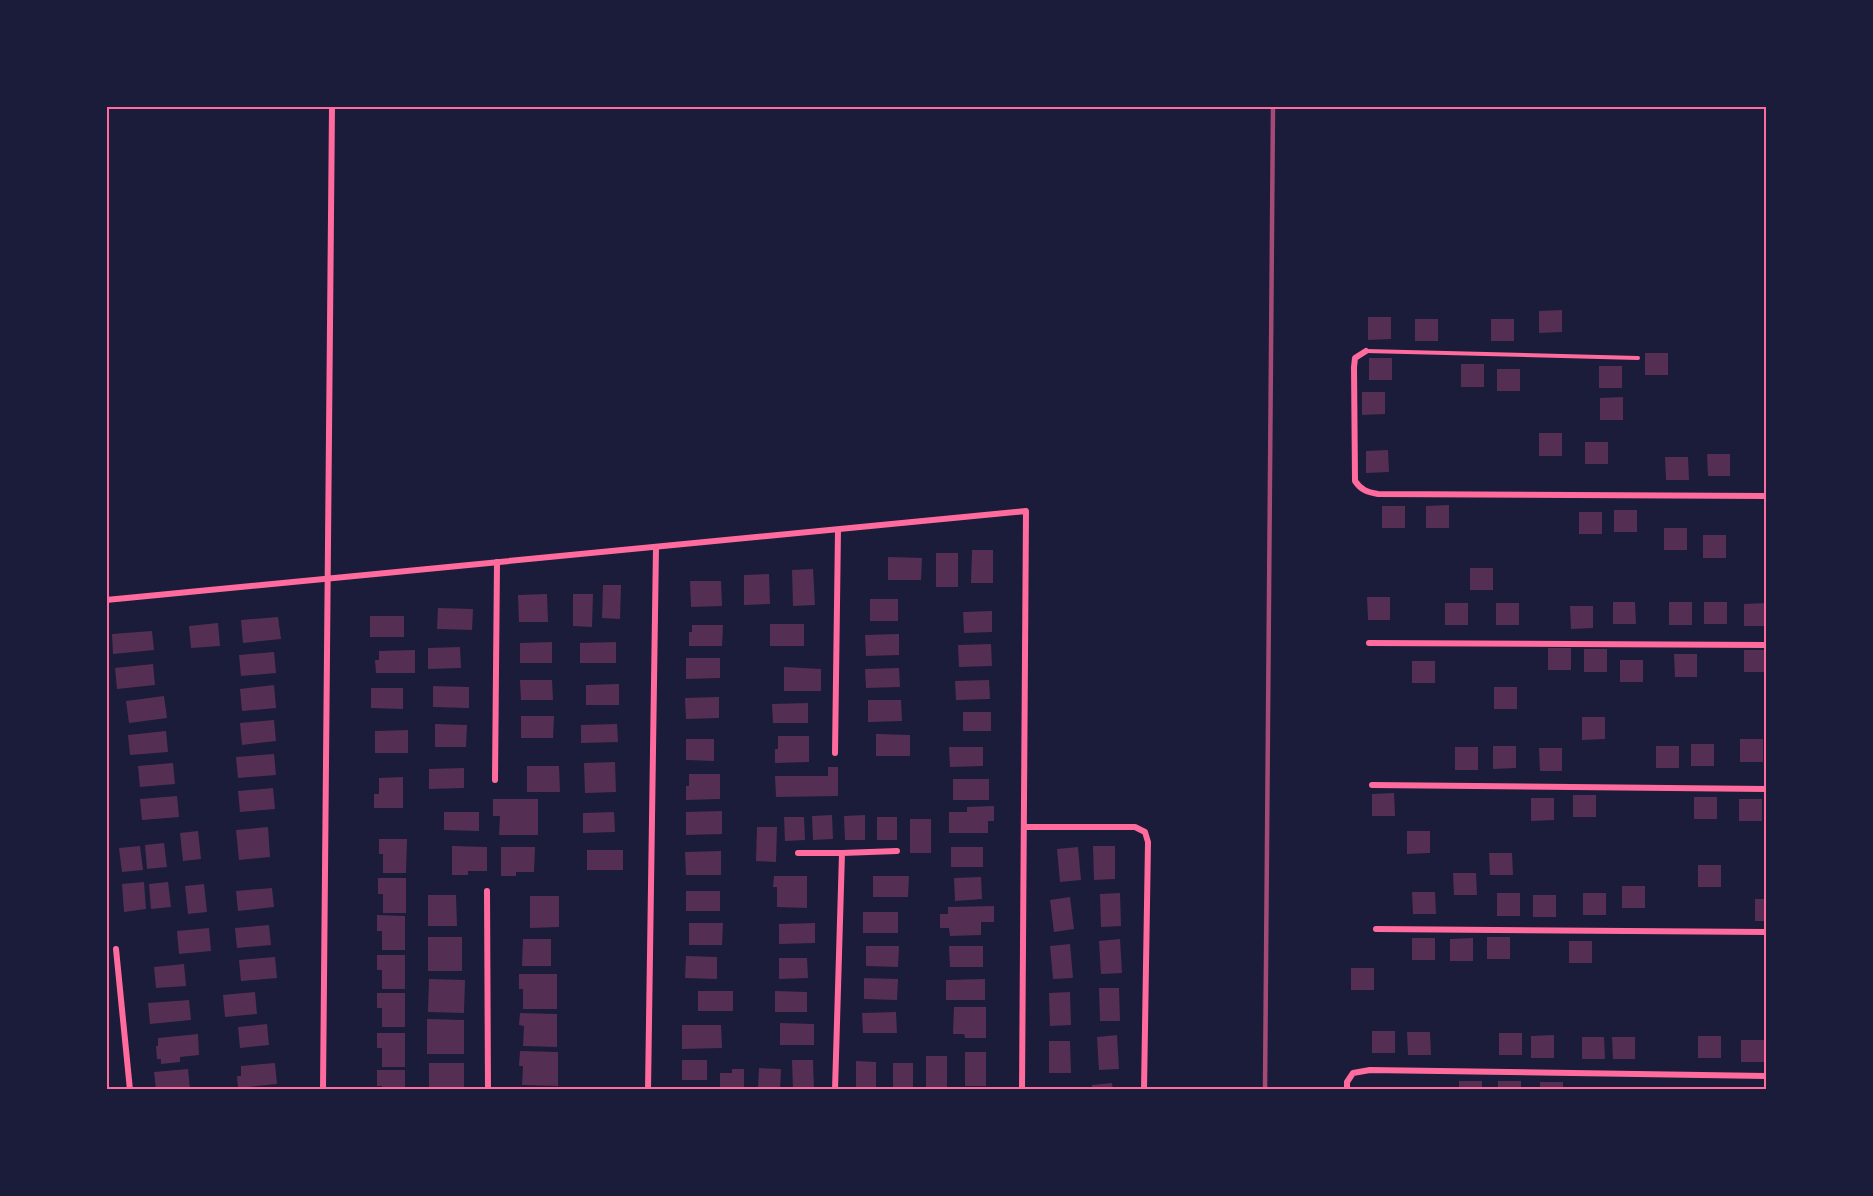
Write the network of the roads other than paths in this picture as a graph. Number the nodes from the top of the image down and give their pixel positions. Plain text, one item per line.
1 (332, 106) edge
2 (1366, 351) joint
3 (1638, 358) dead end
4 (1767, 496) edge
5 (838, 530) junction
6 (656, 547) junction
7 (497, 562) junction
8 (327, 579) junction
9 (106, 600) edge
10 (1369, 643) dead end
11 (1767, 645) edge
12 (835, 753) dead end
13 (495, 780) dead end
14 (1372, 785) dead end
15 (1767, 789) edge
16 (1024, 826) junction
17 (897, 851) dead end
18 (798, 853) dead end
19 (842, 853) junction
20 (487, 891) dead end
21 (1376, 929) dead end
22 (1767, 932) edge
23 (116, 949) dead end
24 (1767, 1076) edge
25 (130, 1089) edge
26 (323, 1089) edge
27 (488, 1089) edge
28 (648, 1089) edge
29 (835, 1089) edge
30 (1022, 1089) edge
31 (1144, 1089) edge
32 (1347, 1089) edge

1 - 8 street
2 - 3 lane
2 - 4 street
5 - 6 street
5 - 12 street
5 - 16 street
6 - 7 street
6 - 28 street
7 - 8 street
7 - 13 street
8 - 9 street
8 - 26 street
10 - 11 street
14 - 15 street
16 - 30 street
16 - 31 street
17 - 19 street
18 - 19 street
19 - 29 street
20 - 27 street
21 - 22 street
23 - 25 street
24 - 32 street

